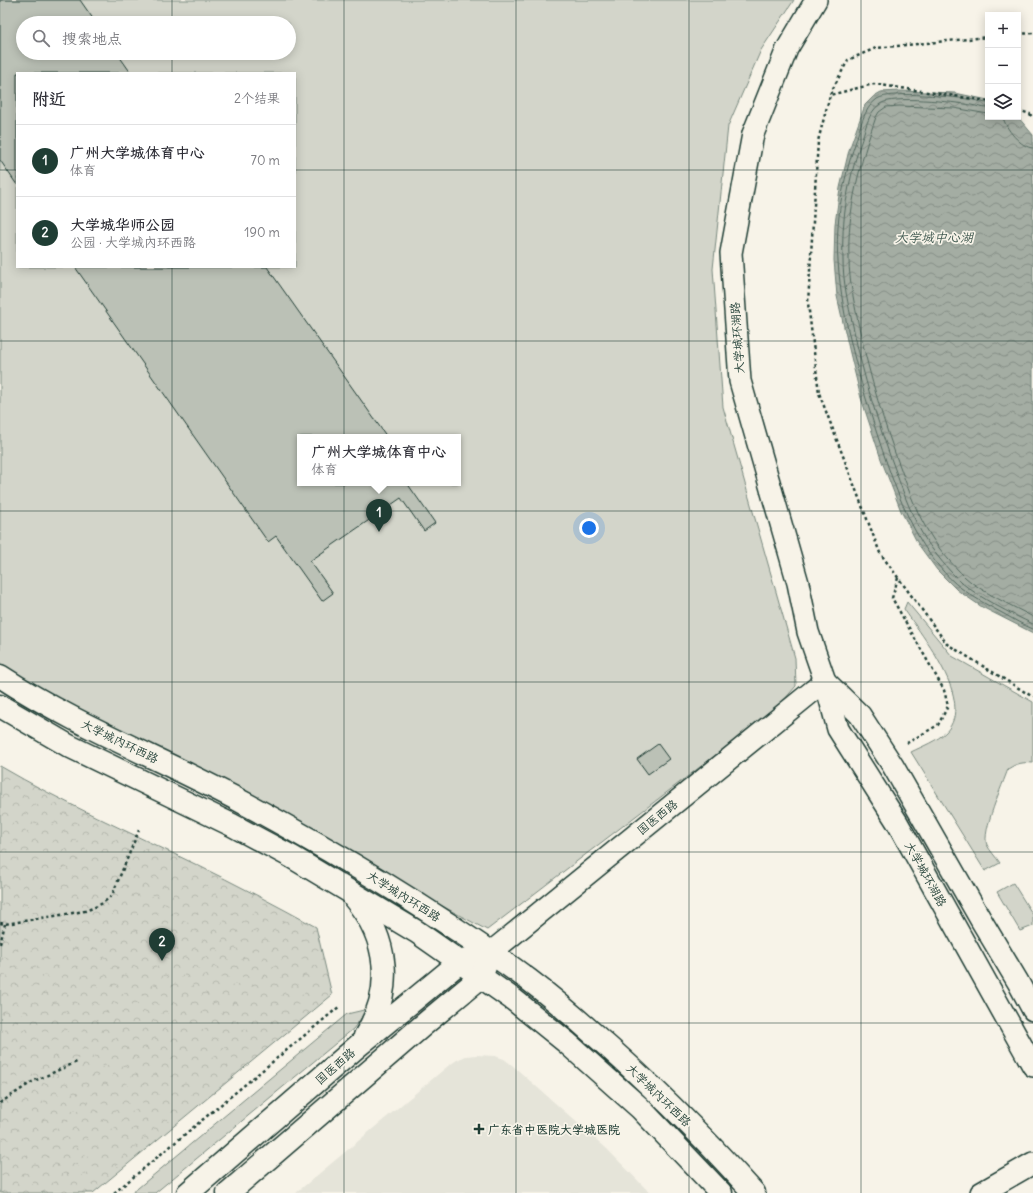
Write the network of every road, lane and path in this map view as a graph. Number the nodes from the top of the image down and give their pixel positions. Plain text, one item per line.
1 (816, 0) edge
2 (1033, 33) edge
3 (1021, 34) edge
4 (985, 37) edge
5 (830, 95) junction
6 (985, 101) edge
7 (1021, 111) edge
8 (1033, 118) edge
9 (899, 577) junction
10 (0, 676) edge
11 (825, 680) junction
12 (1033, 697) edge
13 (0, 706) edge
14 (907, 743) dead end
15 (139, 830) dead end
16 (347, 890) junction
17 (0, 923) edge
18 (5, 924) junction
19 (0, 944) edge
20 (490, 953) junction
21 (460, 962) junction
22 (481, 977) junction
23 (340, 1006) dead end
24 (1033, 1010) edge
25 (359, 1045) junction
26 (79, 1061) dead end
27 (1033, 1066) edge
28 (0, 1102) edge
29 (1033, 1163) edge
30 (114, 1193) edge
31 (188, 1193) edge
32 (228, 1193) edge
33 (721, 1193) edge
34 (754, 1193) edge
35 (981, 1193) edge

1 - 11 street, 大学城环湖路
2 - 3 path
4 - 5 path
5 - 6 path
5 - 9 path
7 - 8 path
9 - 12 path
9 - 14 path
10 - 20 main road, 大学城内环西路
11 - 20 street, 国医西路
11 - 24 street, 大学城环湖路
11 - 27 street, 大学城环湖路
13 - 16 main road, 大学城内环西路
15 - 18 path
16 - 21 main road, 大学城内环西路
16 - 25 main road
17 - 18 path
18 - 19 path
20 - 21 main road, 国医西路
20 - 22 main road
20 - 34 main road, 大学城内环西路
21 - 22 main road, 大学城内环西路
21 - 25 main road, 国医西路
22 - 32 main road
22 - 33 main road, 大学城内环西路
23 - 30 path
25 - 31 main road, 国医西路
26 - 28 path
29 - 35 street

